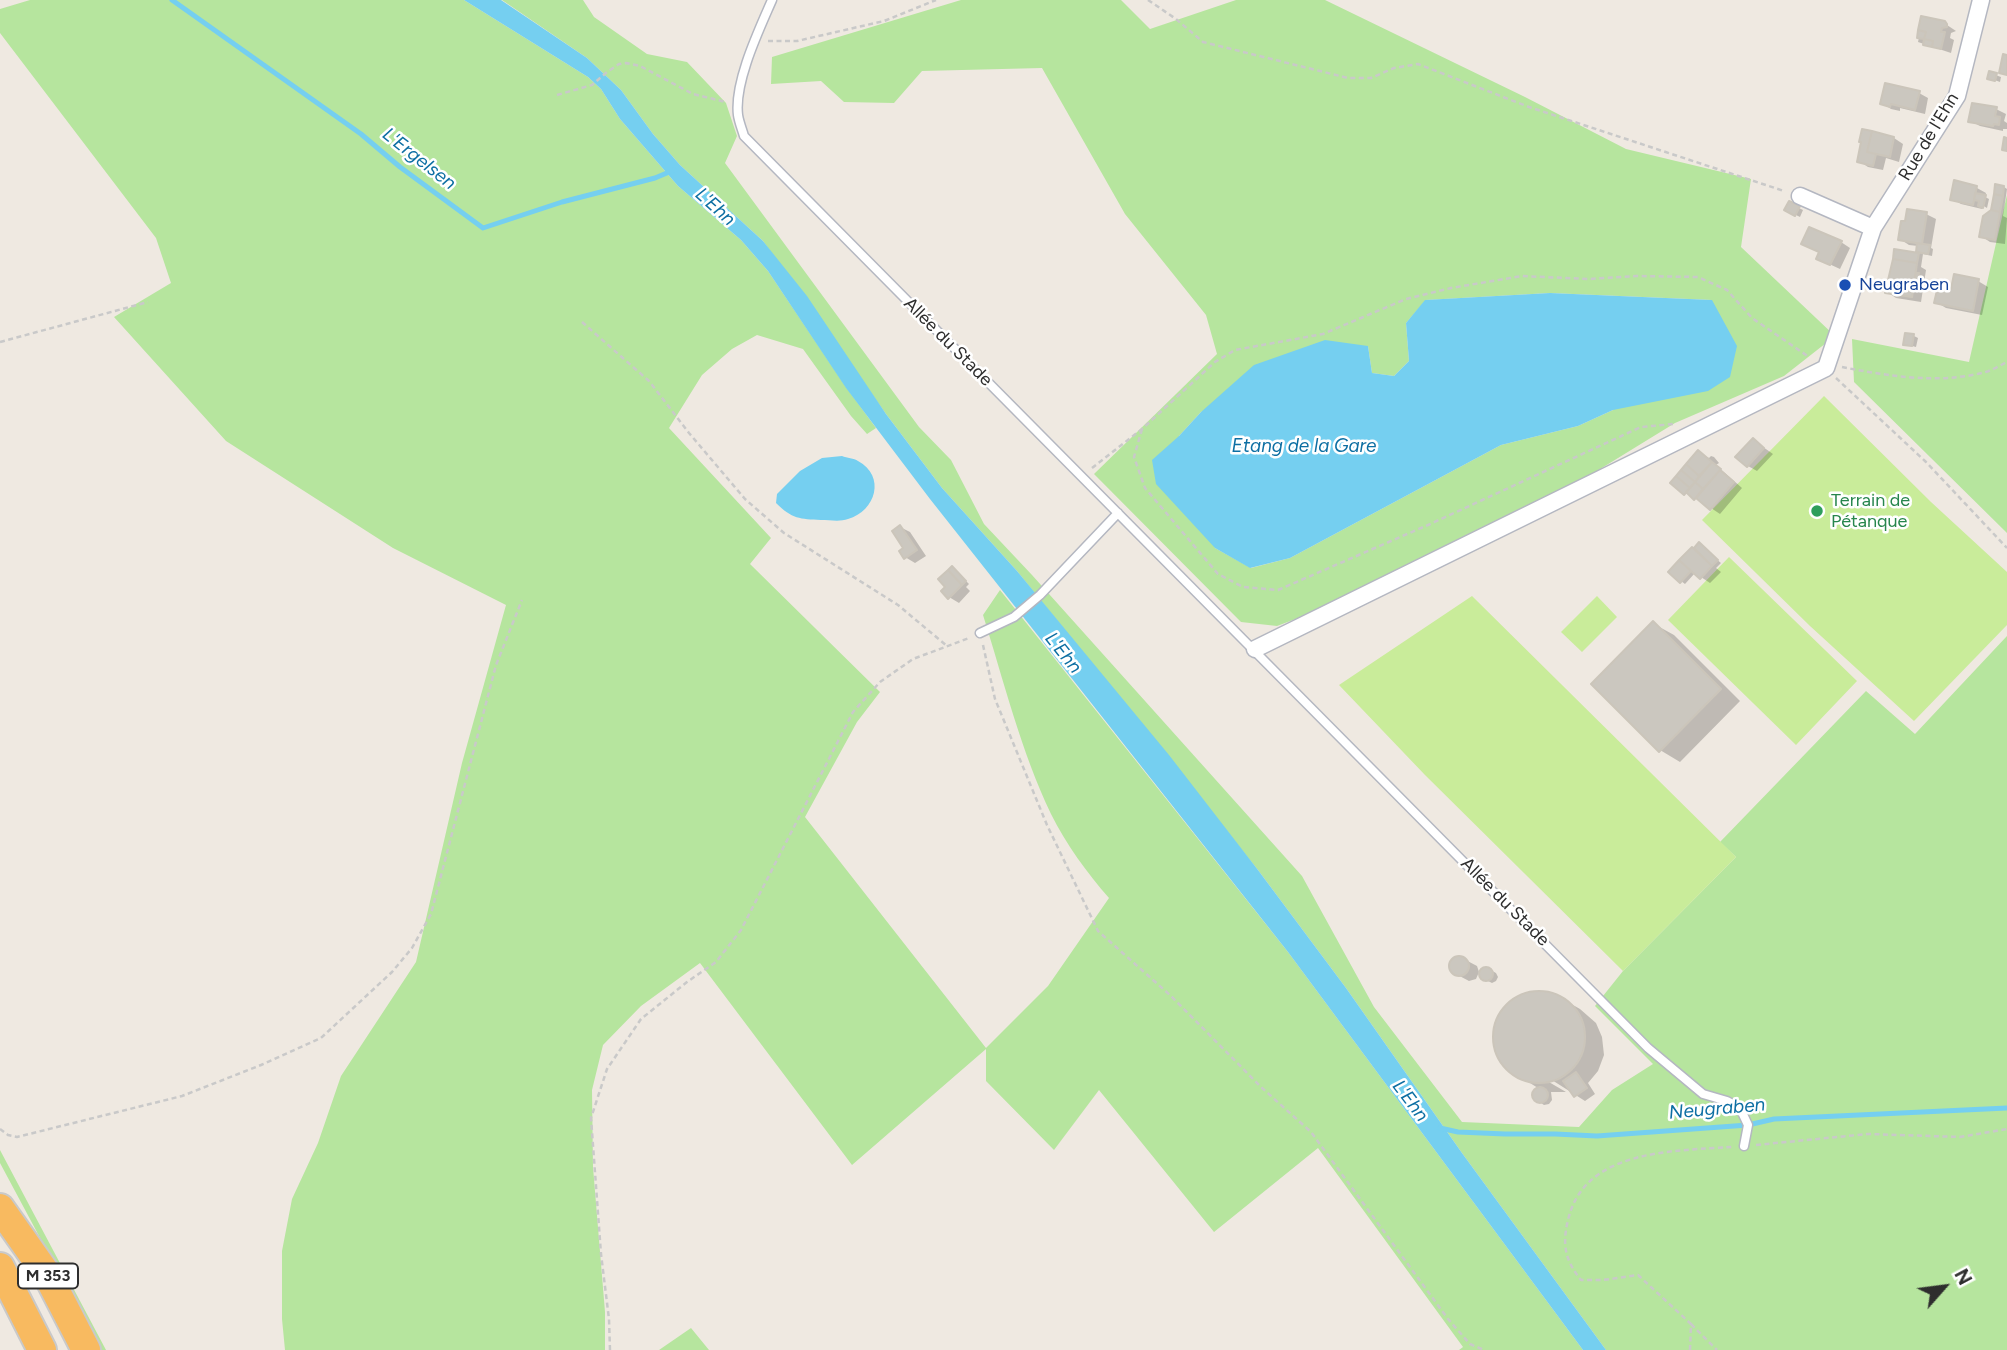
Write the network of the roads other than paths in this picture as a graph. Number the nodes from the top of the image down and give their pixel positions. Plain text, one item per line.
1 (772, 0) edge
2 (1981, 0) edge
3 (1800, 196) road end
4 (1873, 228) junction
5 (1118, 513) junction
6 (981, 634) road end
7 (1255, 649) junction
8 (1744, 1146) road end
9 (0, 1208) edge
10 (0, 1215) edge
11 (0, 1267) edge
12 (42, 1350) edge
13 (69, 1350) edge
14 (86, 1350) edge

1 - 5 lane, Allée du Stade
2 - 4 street, Rue de l'Ehn
3 - 4 street
4 - 7 street, Rue de l'Ehn
5 - 6 lane
5 - 7 lane, Allée du Stade
7 - 8 lane, Allée du Stade
9 - 14 highway, M 353
10 - 13 highway, M 353
11 - 12 highway, M 353

